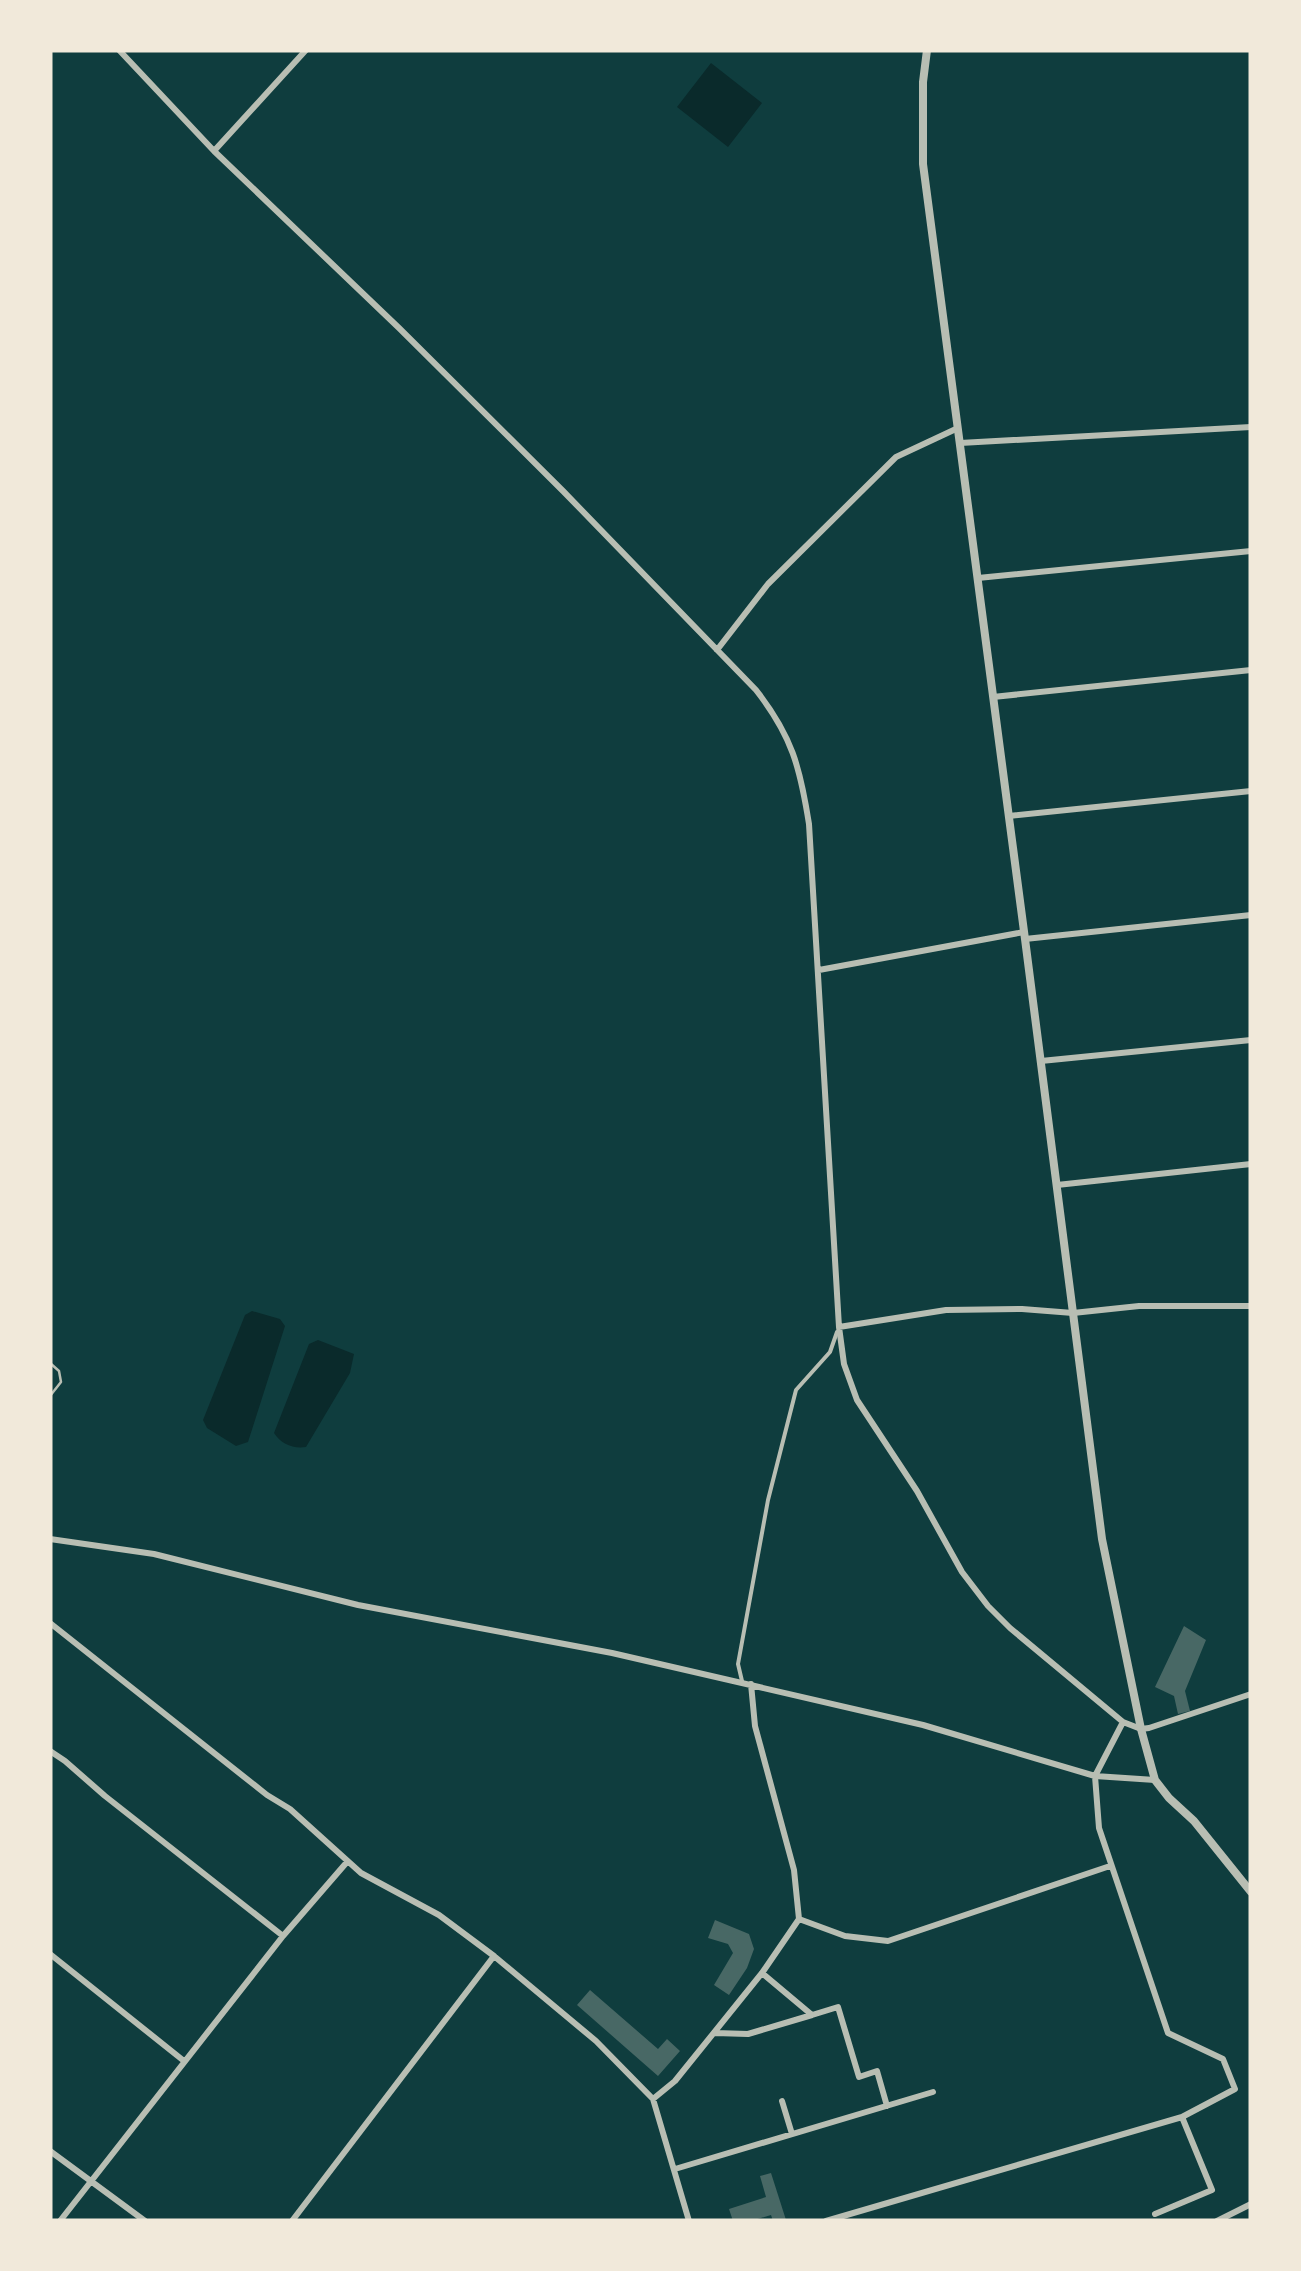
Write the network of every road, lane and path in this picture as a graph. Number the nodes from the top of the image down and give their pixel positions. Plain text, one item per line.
1 (119, 50) edge
2 (306, 50) edge
3 (927, 50) edge
4 (214, 151) junction
5 (1251, 426) edge
6 (958, 428) junction
7 (960, 443) junction
8 (1251, 551) edge
9 (978, 578) junction
10 (717, 650) junction
11 (1251, 670) edge
12 (994, 697) junction
13 (1251, 791) edge
14 (1009, 816) junction
15 (1251, 915) edge
16 (1025, 935) junction
17 (818, 970) junction
18 (1251, 1040) edge
19 (1041, 1061) junction
20 (1251, 1164) edge
21 (1057, 1184) junction
22 (1251, 1306) edge
23 (1073, 1313) junction
24 (838, 1327) junction
25 (50, 1363) edge
26 (50, 1396) edge
27 (50, 1540) edge
28 (50, 1623) edge
29 (742, 1682) junction
30 (751, 1684) junction
31 (1251, 1694) edge
32 (1123, 1722) junction
33 (1141, 1730) junction
34 (50, 1751) edge
35 (1095, 1776) junction
36 (1156, 1780) junction
37 (348, 1862) junction
38 (1110, 1866) junction
39 (1251, 1892) edge
40 (800, 1919) junction
41 (283, 1936) junction
42 (50, 1954) edge
43 (494, 1956) junction
44 (762, 1973) junction
45 (812, 2015) junction
46 (714, 2033) junction
47 (184, 2061) junction
48 (933, 2092) dead end
49 (654, 2099) junction
50 (782, 2100) dead end
51 (887, 2106) junction
52 (1182, 2117) junction
53 (792, 2134) junction
54 (50, 2151) edge
55 (675, 2169) junction
56 (91, 2182) junction
57 (1251, 2204) edge
58 (1155, 2214) dead end
59 (60, 2221) edge
60 (144, 2221) edge
61 (292, 2221) edge
62 (689, 2221) edge
63 (826, 2221) edge
64 (1217, 2221) edge

1 - 4 street
2 - 4 street
3 - 6 street
4 - 10 street
5 - 7 street
6 - 7 street
6 - 10 street
7 - 9 street
8 - 9 street
9 - 12 street
10 - 17 street
11 - 12 street
12 - 14 street
13 - 14 street
14 - 16 street
15 - 16 street
16 - 17 street
16 - 19 street
17 - 24 street
18 - 19 street
19 - 21 street
20 - 21 street
21 - 23 street
22 - 23 street
23 - 24 street
23 - 33 street
24 - 29 street
24 - 32 street
25 - 26 lane
27 - 29 street
28 - 37 street
29 - 30 street
30 - 35 street
30 - 40 street
31 - 33 street
32 - 33 street
32 - 35 street
33 - 36 street
34 - 41 street
35 - 36 street
35 - 38 street
36 - 39 street
37 - 41 street
37 - 43 street
38 - 40 street
38 - 52 street
40 - 44 street
41 - 47 street
42 - 47 street
43 - 49 street
43 - 61 street
44 - 45 street
44 - 46 street
45 - 46 street
45 - 51 street
46 - 49 street
47 - 56 street
48 - 51 street
49 - 55 street
50 - 53 street
51 - 53 street
52 - 58 street
52 - 63 street
53 - 55 street
54 - 56 street
55 - 62 street
56 - 59 street
56 - 60 street
57 - 64 street

